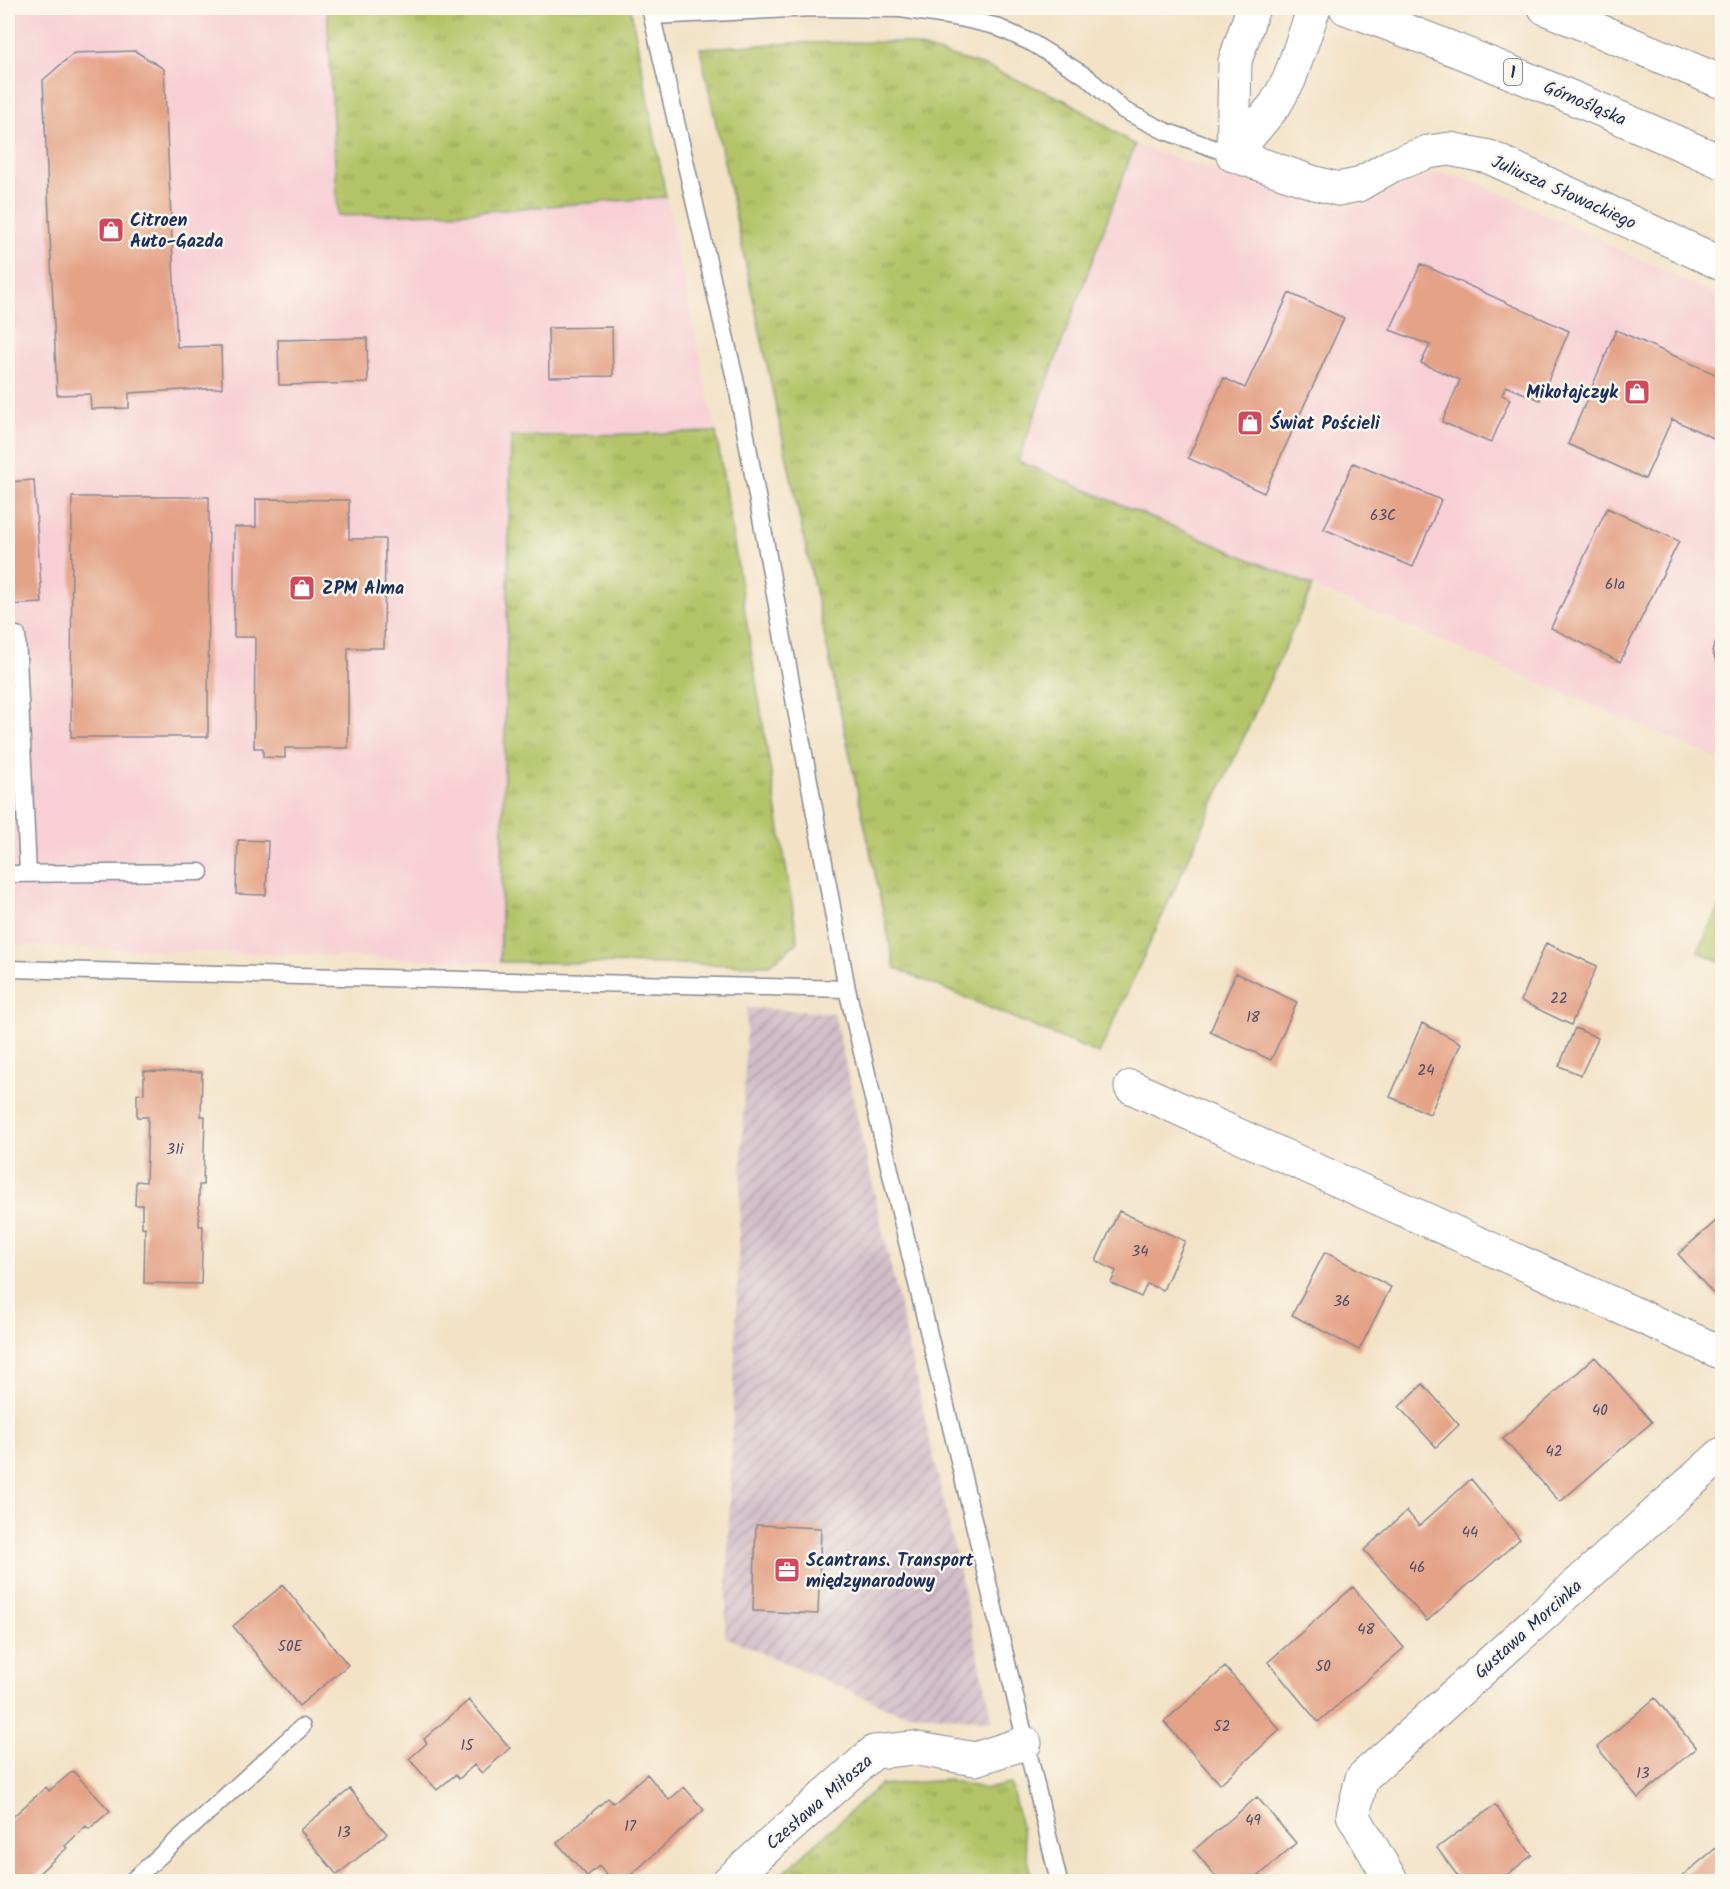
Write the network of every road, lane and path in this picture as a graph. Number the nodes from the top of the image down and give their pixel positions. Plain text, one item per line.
1 (1253, 8) edge
2 (1314, 8) edge
3 (1346, 8) edge
4 (1550, 9) edge
5 (652, 12) edge
6 (1722, 82) edge
7 (1233, 155) junction
8 (1722, 162) edge
9 (1722, 264) edge
10 (8, 636) edge
11 (200, 872) dead end
12 (8, 873) edge
13 (27, 873) junction
14 (8, 969) edge
15 (847, 989) junction
16 (1131, 1087) dead end
17 (1722, 1353) edge
18 (1722, 1454) edge
19 (302, 1727) dead end
20 (1025, 1743) junction
21 (131, 1881) edge
22 (728, 1881) edge
23 (1059, 1881) edge
24 (1392, 1881) edge

1 - 7 street
2 - 7 street
3 - 8 street, Górnośląska / 1
4 - 6 street
5 - 7 lane
5 - 15 lane
7 - 9 street, Juliusza Słowackiego
10 - 13 lane
11 - 13 lane
12 - 13 lane
14 - 15 lane
15 - 20 lane
16 - 17 street
18 - 24 street, Gustawa Morcinka
19 - 21 lane
20 - 22 street, Czesława Miłosza
20 - 23 lane

